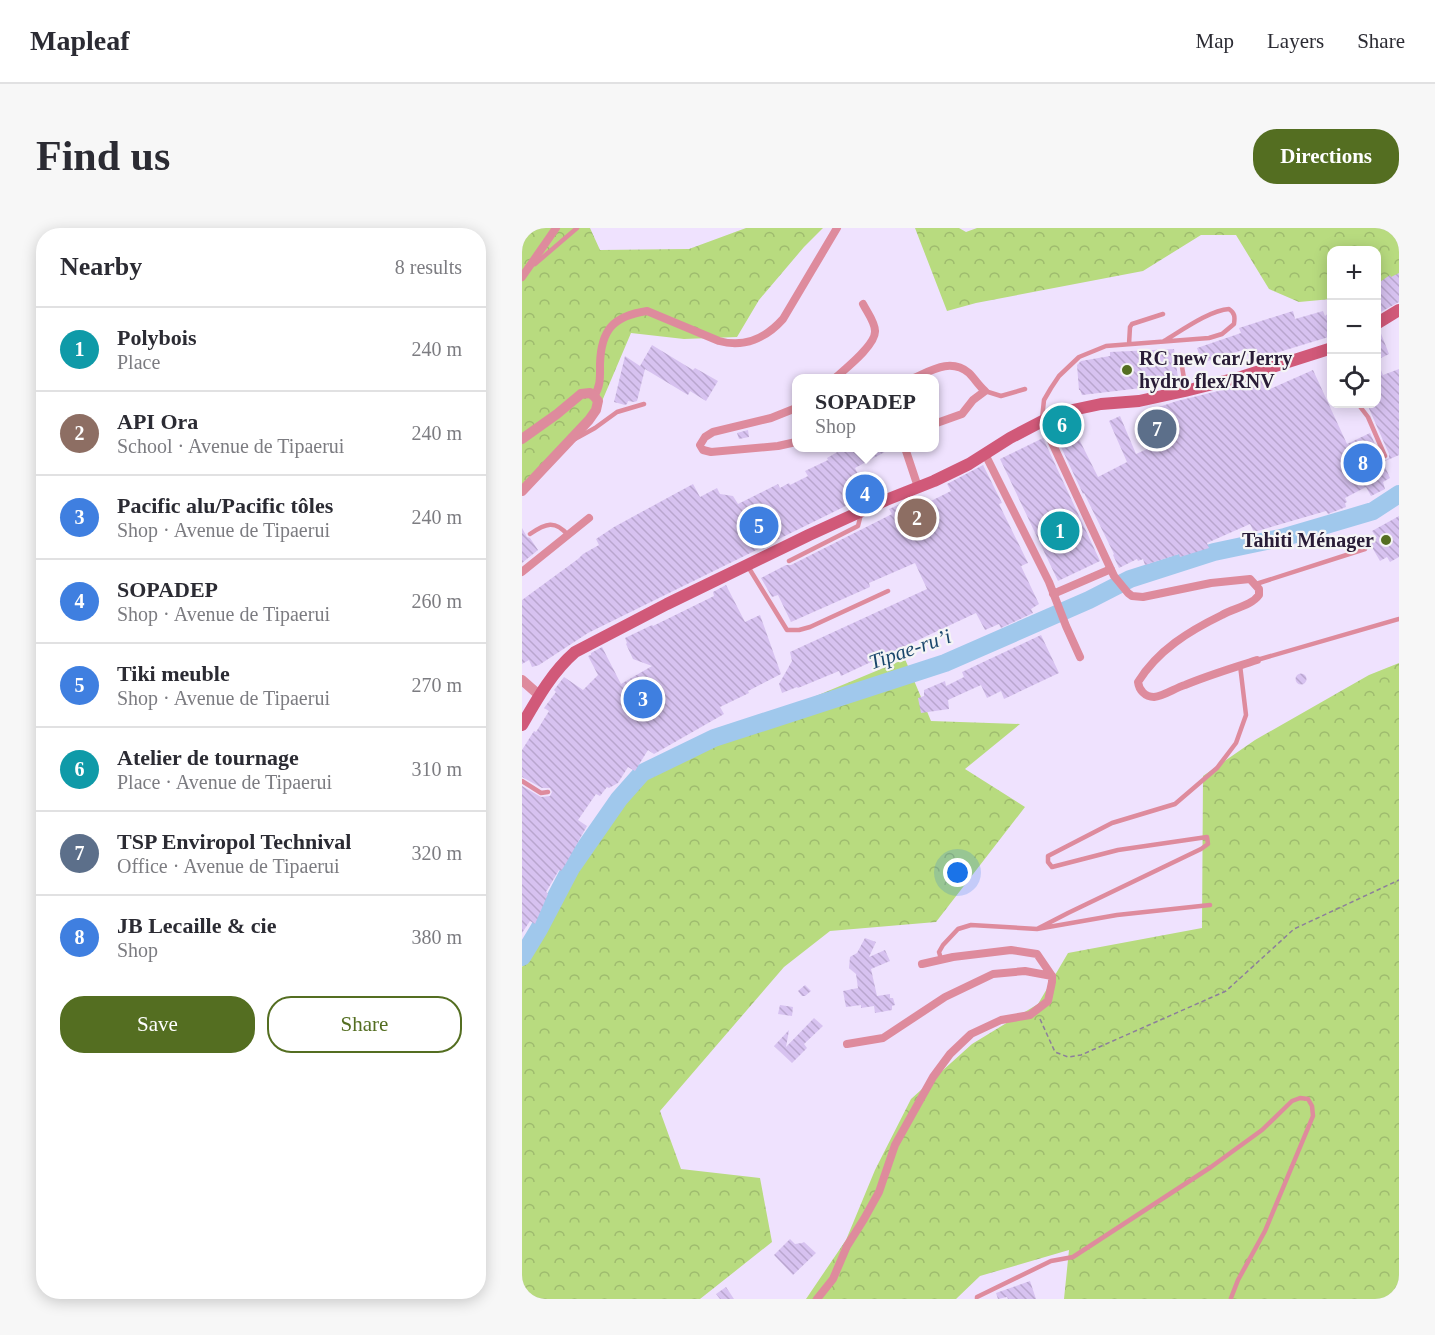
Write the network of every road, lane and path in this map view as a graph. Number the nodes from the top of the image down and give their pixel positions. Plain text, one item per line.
1 (556, 228) edge
2 (577, 228) edge
3 (837, 228) edge
4 (524, 274) edge
5 (863, 304) dead end
6 (1399, 310) edge
7 (1163, 314) dead end
8 (1381, 321) edge
9 (1164, 340) junction
10 (1129, 344) junction
11 (1327, 353) edge
12 (1180, 355) dead end
13 (839, 374) edge
14 (922, 374) edge
15 (1025, 389) dead end
16 (1186, 390) junction
17 (985, 391) junction
18 (594, 396) junction
19 (644, 404) dead end
20 (1361, 408) edge
21 (792, 410) edge
22 (1042, 421) junction
23 (939, 422) edge
24 (522, 439) edge
25 (570, 441) junction
26 (792, 443) edge
27 (907, 452) edge
28 (985, 454) junction
29 (1385, 456) dead end
30 (918, 487) junction
31 (522, 491) edge
32 (862, 512) junction
33 (589, 518) dead end
34 (530, 534) dead end
35 (568, 535) junction
36 (1365, 549) dead end
37 (789, 561) dead end
38 (747, 565) junction
39 (522, 572) edge
40 (1113, 572) junction
41 (1256, 584) junction
42 (888, 591) dead end
43 (1053, 594) junction
44 (1399, 619) edge
45 (1080, 657) dead end
46 (1257, 660) joint
47 (1240, 665) junction
48 (522, 680) edge
49 (539, 695) junction
50 (522, 725) edge
51 (522, 782) edge
52 (548, 792) dead end
53 (1399, 880) edge
54 (1210, 905) dead end
55 (1037, 929) junction
56 (941, 960) junction
57 (922, 964) dead end
58 (1052, 976) junction
59 (1036, 1010) junction
60 (847, 1044) dead end
61 (1231, 1298) edge
62 (817, 1299) edge
63 (977, 1299) edge

1 - 4 street
2 - 4 lane
3 - 18 street
5 - 13 street
6 - 8 main road
7 - 10 lane
9 - 9 lane
9 - 10 lane
10 - 22 lane
11 - 16 main road
12 - 16 lane
14 - 17 street
15 - 17 lane
16 - 22 main road
17 - 23 street
18 - 24 street
18 - 25 street
19 - 25 lane
20 - 29 lane
21 - 26 street
22 - 28 main road
22 - 40 street
25 - 31 street
27 - 30 street
28 - 30 main road
28 - 43 street
30 - 32 main road
32 - 37 lane
32 - 38 main road
33 - 35 street
34 - 35 lane
35 - 39 street
36 - 41 lane
38 - 42 lane
38 - 49 main road
40 - 41 street
40 - 43 street
41 - 47 street
43 - 45 street
44 - 46 lane
46 - 47 street
47 - 55 lane
48 - 49 street
49 - 50 main road
51 - 52 lane
53 - 59 path
54 - 55 lane
55 - 56 lane
56 - 57 street
56 - 58 street
58 - 59 street
58 - 60 street
59 - 62 street
61 - 63 lane

